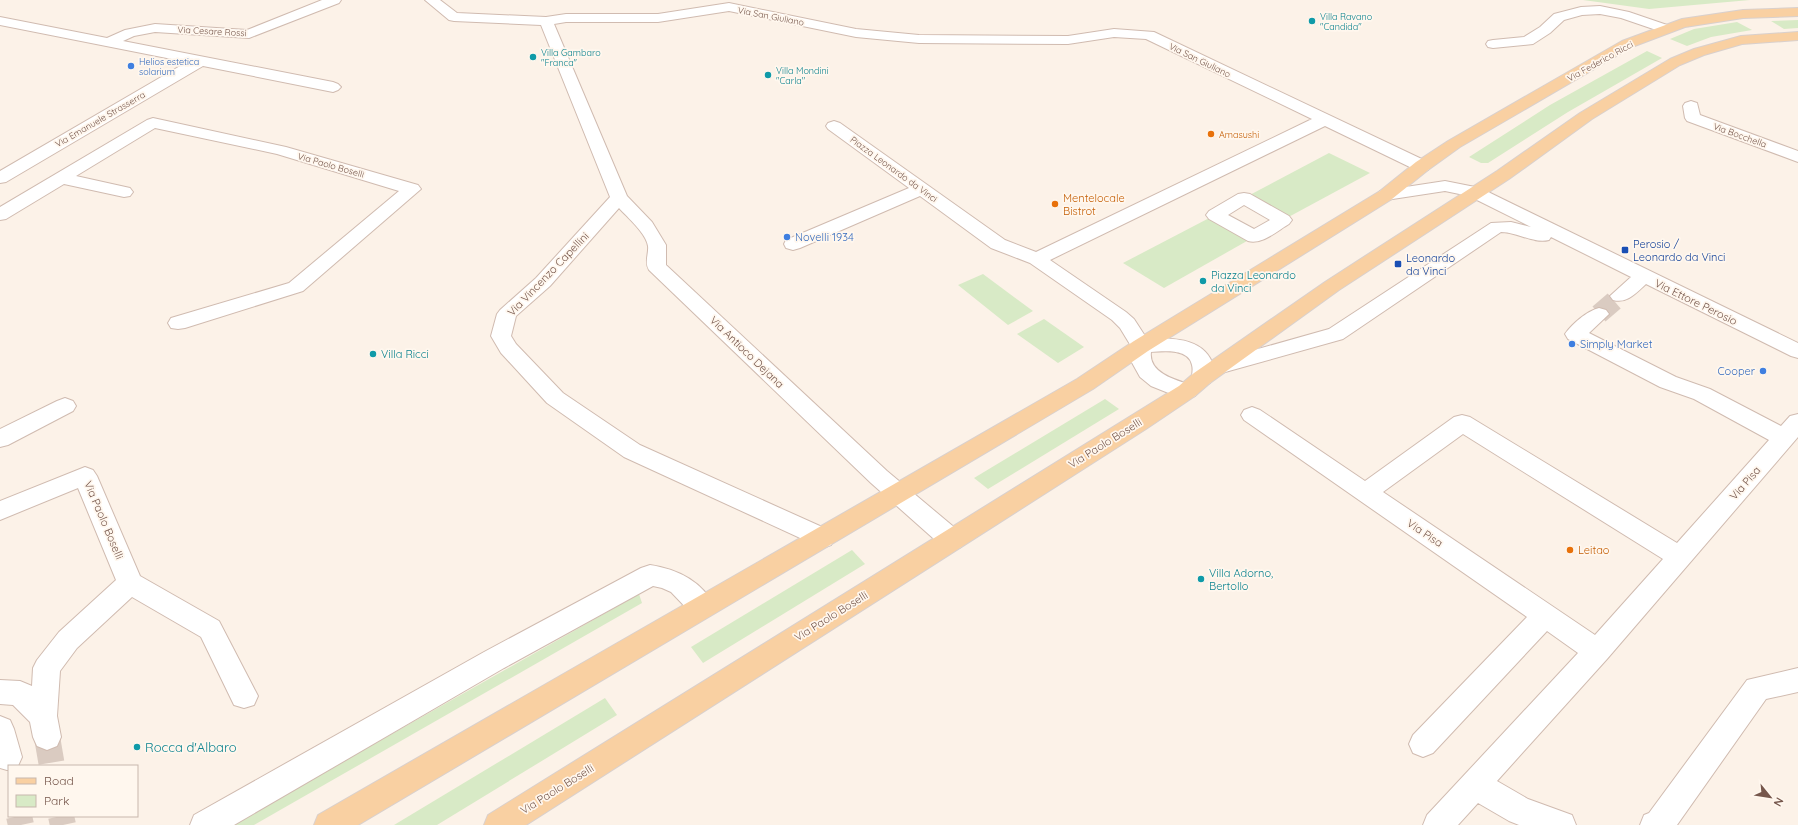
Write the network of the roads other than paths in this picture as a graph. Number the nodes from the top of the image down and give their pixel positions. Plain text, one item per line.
1 (334, 0) edge
2 (432, 0) edge
3 (724, 4) edge
4 (1798, 12) edge
5 (0, 21) edge
6 (72, 21) dead end
7 (546, 21) junction
8 (1664, 29) junction
9 (49, 31) junction
10 (1798, 36) edge
11 (1068, 40) junction
12 (110, 42) junction
13 (1493, 44) dead end
14 (998, 51) dead end
15 (200, 61) junction
16 (332, 87) dead end
17 (1691, 106) dead end
18 (1324, 120) junction
19 (834, 126) dead end
20 (1798, 157) edge
21 (1422, 166) junction
22 (0, 178) edge
23 (61, 178) junction
24 (615, 188) junction
25 (921, 188) junction
26 (124, 192) dead end
27 (1474, 192) junction
28 (1386, 195) junction
29 (0, 215) edge
30 (1531, 226) junction
31 (793, 244) dead end
32 (1037, 259) junction
33 (1644, 276) junction
34 (1620, 296) tunnel mouth
35 (1599, 314) tunnel mouth
36 (178, 323) dead end
37 (1141, 346) junction
38 (1798, 351) edge
39 (1202, 378) junction
40 (65, 406) dead end
41 (1252, 415) dead end
42 (1791, 430) edge
43 (0, 439) edge
44 (1365, 493) junction
45 (899, 494) junction
46 (0, 511) edge
47 (822, 538) junction
48 (952, 540) junction
49 (1680, 557) junction
50 (130, 583) junction
51 (702, 607) junction
52 (1545, 615) junction
53 (1597, 651) junction
54 (1798, 680) edge
55 (0, 692) edge
56 (244, 696) dead end
57 (0, 729) edge
58 (1423, 744) dead end
59 (7, 757) dead end
60 (1476, 785) junction
61 (205, 825) edge
62 (329, 825) edge
63 (499, 825) edge
64 (1438, 825) edge
65 (1561, 825) edge
66 (1655, 825) edge

1 - 12 street, Via Cesare Rossi
2 - 7 street, Via San Giuliano
3 - 7 street, Via San Giuliano
3 - 11 street, Via San Giuliano
4 - 8 main road, Via Federico Ricci
5 - 9 street
6 - 9 street
7 - 24 street
8 - 13 street
8 - 21 main road, Via Federico Ricci
9 - 12 street
10 - 27 main road
11 - 14 street, Via San Giuliano
11 - 18 street, Via San Giuliano
12 - 15 street
15 - 16 street
15 - 22 street, Via Emanuele Strasserra
17 - 20 street, Via Bocchella
18 - 21 street
18 - 32 street
19 - 25 street, Piazza Leonardo da Vinci
21 - 28 main road
23 - 26 street
23 - 29 street, Via Paolo Boselli
23 - 36 street, Via Paolo Boselli
24 - 45 street, Via Antioco Dejana
24 - 47 street, Via Vincenzo Capellini
25 - 31 street
25 - 32 street, Piazza Leonardo da Vinci
27 - 28 street
27 - 30 street
27 - 39 main road
28 - 37 main road
30 - 33 street, Via Ettore Perosio
30 - 39 street
32 - 37 street, Piazza Leonardo da Vinci
33 - 34 street
33 - 38 street, Via Ettore Perosio
35 - 42 street
37 - 39 street
37 - 39 street
37 - 45 main road
39 - 48 main road, Via Paolo Boselli
40 - 43 street
41 - 44 street, Via Pisa
42 - 49 street, Via Pisa
44 - 49 street
44 - 52 street, Via Pisa
45 - 47 main road
45 - 48 street, Via Antioco Dejana
46 - 50 street, Via Paolo Boselli
47 - 51 main road
48 - 63 main road, Via Paolo Boselli
49 - 53 street, Via Pisa
50 - 55 street
50 - 56 street
51 - 61 street
51 - 62 main road
52 - 53 street, Via Pisa
52 - 58 street
53 - 60 street, Via Pisa
54 - 66 street
57 - 59 street
60 - 64 street, Via Pisa
60 - 65 street

